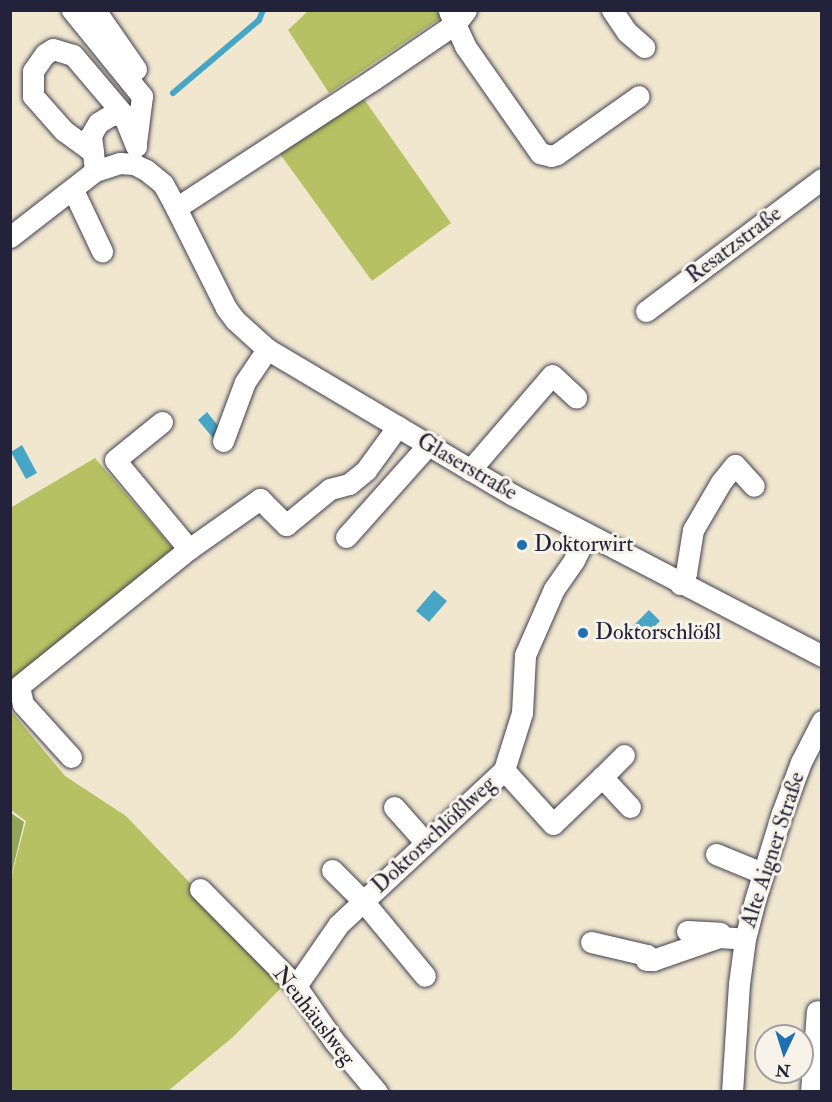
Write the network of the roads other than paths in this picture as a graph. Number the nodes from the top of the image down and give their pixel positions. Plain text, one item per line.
1 (72, 10) edge
2 (94, 10) edge
3 (612, 10) edge
4 (457, 15) edge
5 (644, 47) dead end
6 (142, 96) junction
7 (639, 96) dead end
8 (123, 114) junction
9 (135, 155) junction
10 (94, 162) junction
11 (822, 179) edge
12 (73, 190) junction
13 (176, 208) junction
14 (10, 237) edge
15 (102, 251) dead end
16 (646, 311) dead end
17 (267, 349) junction
18 (576, 397) dead end
19 (162, 422) dead end
20 (398, 426) junction
21 (223, 441) dead end
22 (428, 445) junction
23 (470, 470) junction
24 (754, 486) dead end
25 (586, 535) junction
26 (346, 537) dead end
27 (189, 549) junction
28 (680, 584) junction
29 (822, 656) edge
30 (822, 721) edge
31 (624, 755) dead end
32 (71, 757) dead end
33 (504, 771) junction
34 (602, 777) junction
35 (394, 807) dead end
36 (630, 807) dead end
37 (426, 843) junction
38 (716, 854) dead end
39 (332, 870) dead end
40 (762, 873) junction
41 (200, 889) dead end
42 (363, 901) junction
43 (687, 931) dead end
44 (737, 937) junction
45 (591, 942) dead end
46 (425, 976) dead end
47 (296, 986) junction
48 (818, 1011) dead end
49 (377, 1092) edge
50 (732, 1092) edge
51 (811, 1092) edge

1 - 6 street
2 - 6 street
3 - 5 street
4 - 7 street
4 - 13 street
6 - 9 street
8 - 9 street
8 - 10 street
8 - 10 street
9 - 10 street
9 - 13 street, Glaserstraße
10 - 12 street
11 - 16 street, Resatzstraße
12 - 14 street
12 - 15 street
13 - 17 street, Glaserstraße
17 - 20 street, Glaserstraße
17 - 21 street
18 - 23 street
19 - 27 street
20 - 22 street, Glaserstraße
20 - 27 street
22 - 23 street, Glaserstraße
22 - 26 street
23 - 25 street, Glaserstraße
24 - 28 street
25 - 28 street, Glaserstraße
25 - 33 street, Doktorschlößlweg
27 - 32 street
28 - 29 street, Glaserstraße
30 - 40 street, Alte Aigner Straße
31 - 34 street
33 - 34 street
33 - 37 street, Doktorschlößlweg
34 - 36 street
35 - 37 street
37 - 42 street, Doktorschlößlweg
38 - 40 street
39 - 42 street
40 - 44 street, Alte Aigner Straße
41 - 47 street, Neuhäuslweg
42 - 46 street
42 - 47 street, Doktorschlößlweg
43 - 44 street
44 - 45 street
44 - 50 street, Alte Aigner Straße
47 - 49 street, Neuhäuslweg
48 - 51 street

